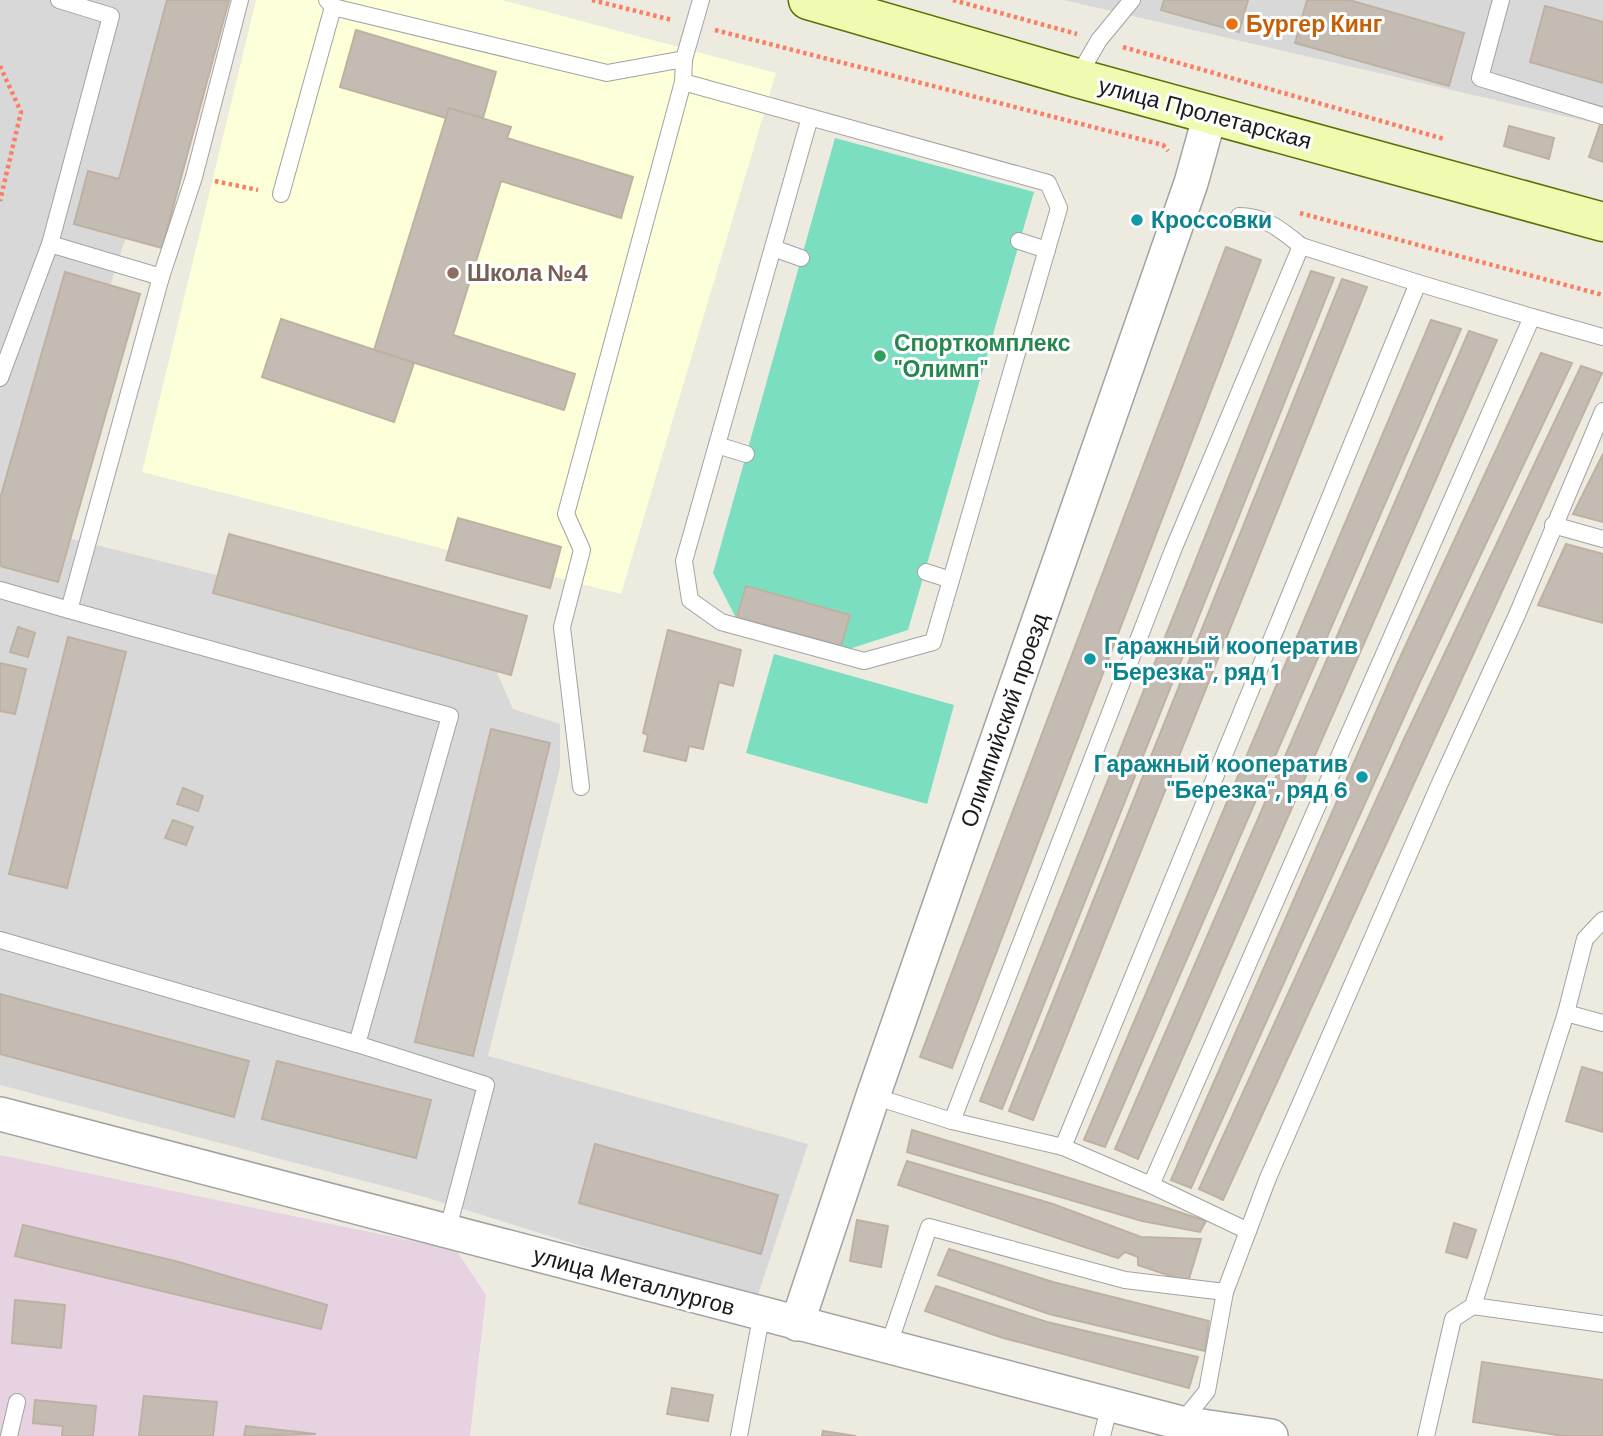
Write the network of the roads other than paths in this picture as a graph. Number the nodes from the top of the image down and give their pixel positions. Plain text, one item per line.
1 (59, 0) edge
2 (240, 0) edge
3 (701, 0) edge
4 (808, 0) edge
5 (1132, 0) edge
6 (1501, 0) edge
7 (330, 3) edge
8 (684, 59) junction
9 (1077, 78) junction
10 (683, 82) junction
11 (1210, 115) junction
12 (1603, 116) edge
13 (810, 117) junction
14 (281, 194) road end
15 (1239, 216) dead end
16 (1603, 222) edge
17 (1019, 242) dead end
18 (50, 244) junction
19 (1301, 246) junction
20 (773, 248) junction
21 (1047, 250) junction
22 (801, 258) dead end
23 (161, 277) junction
24 (1418, 283) junction
25 (1532, 317) junction
26 (1603, 337) edge
27 (0, 378) edge
28 (1603, 411) edge
29 (1599, 430) edge
30 (717, 445) junction
31 (746, 454) dead end
32 (1553, 525) junction
33 (1603, 539) edge
34 (926, 572) dead end
35 (951, 580) junction
36 (0, 590) edge
37 (69, 610) junction
38 (581, 787) dead end
39 (1603, 920) edge
40 (0, 940) edge
41 (1566, 1013) junction
42 (1603, 1023) edge
43 (357, 1044) junction
44 (873, 1096) junction
45 (0, 1114) edge
46 (952, 1121) junction
47 (1063, 1147) junction
48 (1151, 1185) junction
49 (1248, 1231) junction
50 (447, 1233) junction
51 (1225, 1292) junction
52 (1473, 1306) junction
53 (760, 1323) dead end
54 (797, 1324) junction
55 (1603, 1324) edge
56 (888, 1347) junction
57 (17, 1402) dead end
58 (1110, 1404) junction
59 (1181, 1423) junction
60 (9, 1436) edge
61 (739, 1436) edge
62 (1102, 1436) edge
63 (1271, 1436) edge
64 (1426, 1436) edge

1 - 18 lane
2 - 23 lane
3 - 8 lane
4 - 9 main road, улица Пролетарская
5 - 9 lane
6 - 12 lane
7 - 8 lane
7 - 14 lane
8 - 10 lane
9 - 11 main road, улица Пролетарская
10 - 13 lane
10 - 38 lane
11 - 16 main road, улица Пролетарская
11 - 44 street, Олимпийский проезд
13 - 20 lane
13 - 21 lane
15 - 19 lane
17 - 21 lane
18 - 23 lane
18 - 27 lane
19 - 24 lane
19 - 46 lane
20 - 22 lane
20 - 30 lane
21 - 35 lane
23 - 37 lane
24 - 25 lane
24 - 47 lane
25 - 26 lane
25 - 48 lane
28 - 29 lane
29 - 32 lane
30 - 31 lane
30 - 35 lane
32 - 33 lane
32 - 49 lane
34 - 35 lane
36 - 37 lane
37 - 43 lane
39 - 41 lane
40 - 43 lane
41 - 42 lane
41 - 52 lane
43 - 50 lane
44 - 46 lane
44 - 54 street, Олимпийский проезд
45 - 50 street, улица Металлургов
46 - 47 lane
47 - 48 lane
48 - 49 lane
49 - 51 lane
50 - 54 street, улица Металлургов
51 - 56 lane
51 - 59 lane
52 - 55 lane
52 - 64 lane
53 - 61 lane
54 - 56 street, улица Металлургов
56 - 58 street, улица Металлургов
57 - 60 lane
58 - 59 street, улица Металлургов
58 - 62 lane
59 - 63 street, улица Металлургов

